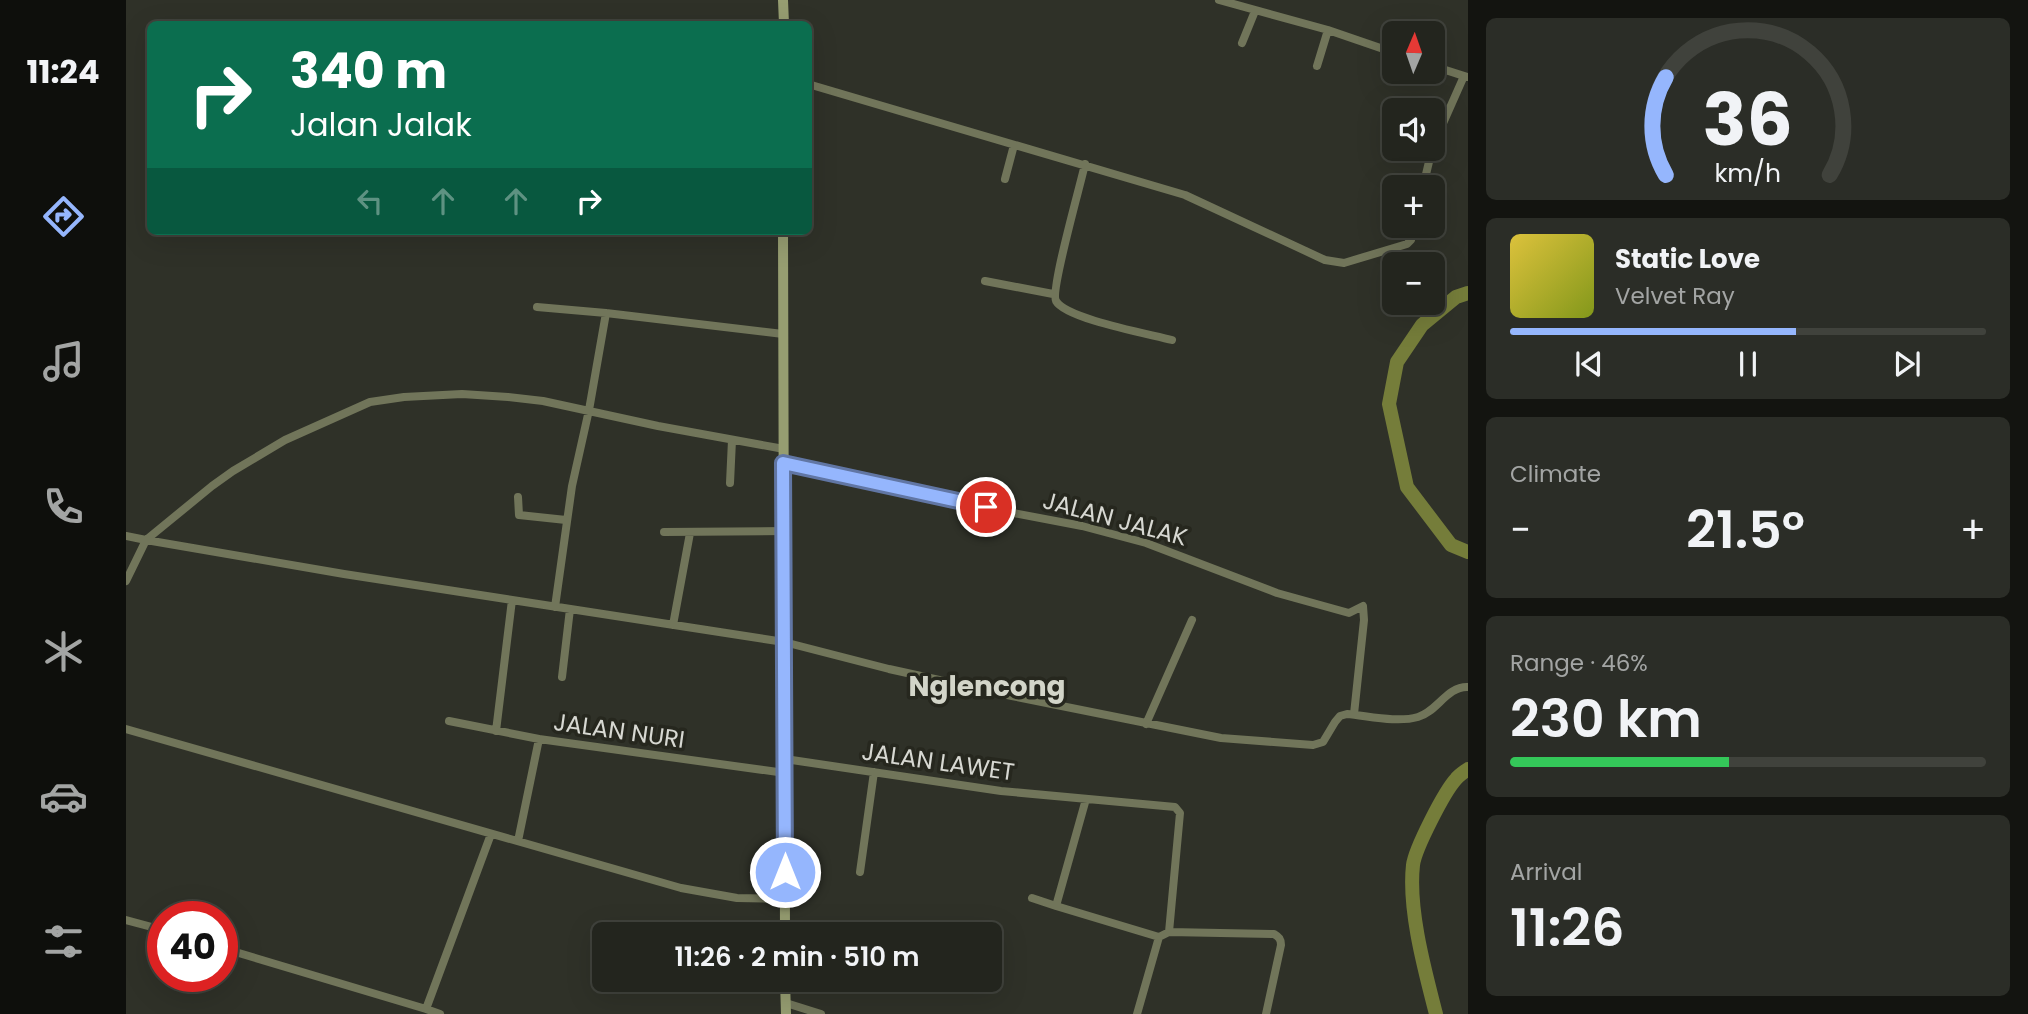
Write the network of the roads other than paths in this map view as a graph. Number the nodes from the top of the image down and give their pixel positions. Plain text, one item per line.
1 (783, 0) edge
2 (1219, 0) edge
3 (1255, 11) junction
4 (783, 21) edge
5 (1328, 30) junction
6 (1242, 43) dead end
7 (1382, 48) edge
8 (1317, 66) dead end
9 (1446, 70) edge
10 (1466, 77) edge
11 (812, 85) edge
12 (1445, 122) edge
13 (1014, 145) junction
14 (1085, 164) junction
15 (1005, 179) dead end
16 (783, 235) edge
17 (1411, 238) edge
18 (985, 281) dead end
19 (1054, 294) junction
20 (537, 307) dead end
21 (606, 313) junction
22 (783, 334) junction
23 (1172, 340) dead end
24 (589, 410) junction
25 (732, 440) junction
26 (784, 449) junction
27 (783, 463) junction
28 (730, 483) dead end
29 (518, 497) dead end
30 (566, 520) junction
31 (785, 531) junction
32 (664, 532) dead end
33 (690, 533) junction
34 (126, 536) edge
35 (146, 540) junction
36 (126, 581) edge
37 (512, 600) junction
38 (555, 607) junction
39 (570, 609) junction
40 (1192, 620) dead end
41 (673, 625) junction
42 (784, 642) junction
43 (562, 677) dead end
44 (1468, 687) edge
45 (1354, 714) junction
46 (449, 721) dead end
47 (1146, 724) junction
48 (126, 729) edge
49 (496, 731) junction
50 (539, 739) junction
51 (785, 759) junction
52 (874, 772) junction
53 (785, 773) junction
54 (1086, 799) junction
55 (491, 834) junction
56 (518, 841) junction
57 (860, 872) dead end
58 (785, 898) junction
59 (1032, 898) dead end
60 (1056, 906) junction
61 (126, 920) edge
62 (785, 922) edge
63 (147, 926) edge
64 (1169, 932) junction
65 (1159, 937) junction
66 (238, 953) edge
67 (426, 1009) junction
68 (786, 1009) edge
69 (440, 1014) edge
70 (821, 1014) edge
71 (1137, 1014) edge
72 (1266, 1014) edge

1 - 4 street
2 - 3 street
3 - 5 street
3 - 6 street
5 - 7 street
5 - 8 street
9 - 10 street
10 - 12 street
11 - 13 street
13 - 14 street
13 - 15 street
14 - 17 street
14 - 19 street
16 - 22 street
18 - 19 street
19 - 23 street
20 - 21 street
21 - 22 street
21 - 24 street
22 - 26 street
24 - 25 street
24 - 30 street
24 - 35 street
25 - 26 street
25 - 28 street
26 - 27 street
27 - 31 street
27 - 45 street, JALAN JALAK
29 - 30 street
30 - 38 street
31 - 33 street
31 - 42 street
32 - 33 street
33 - 41 street
34 - 35 street
35 - 36 street
35 - 37 street
37 - 38 street
37 - 49 street
38 - 39 street
39 - 41 street
39 - 43 street
40 - 47 street
41 - 42 street
42 - 47 street
42 - 51 street
44 - 45 street
45 - 47 street
46 - 49 street, JALAN NURI
48 - 55 street
49 - 50 street, JALAN NURI
50 - 53 street, JALAN NURI
50 - 56 street
51 - 52 street, JALAN LAWET
51 - 53 street
52 - 54 street, JALAN LAWET
52 - 57 street
53 - 58 street
54 - 60 street
54 - 64 street, JALAN LAWET
55 - 56 street
55 - 67 street
56 - 58 street
58 - 62 street
59 - 60 street
60 - 65 street
61 - 63 street
64 - 65 street
64 - 72 street
65 - 71 street
66 - 67 street
67 - 69 street
68 - 70 street

